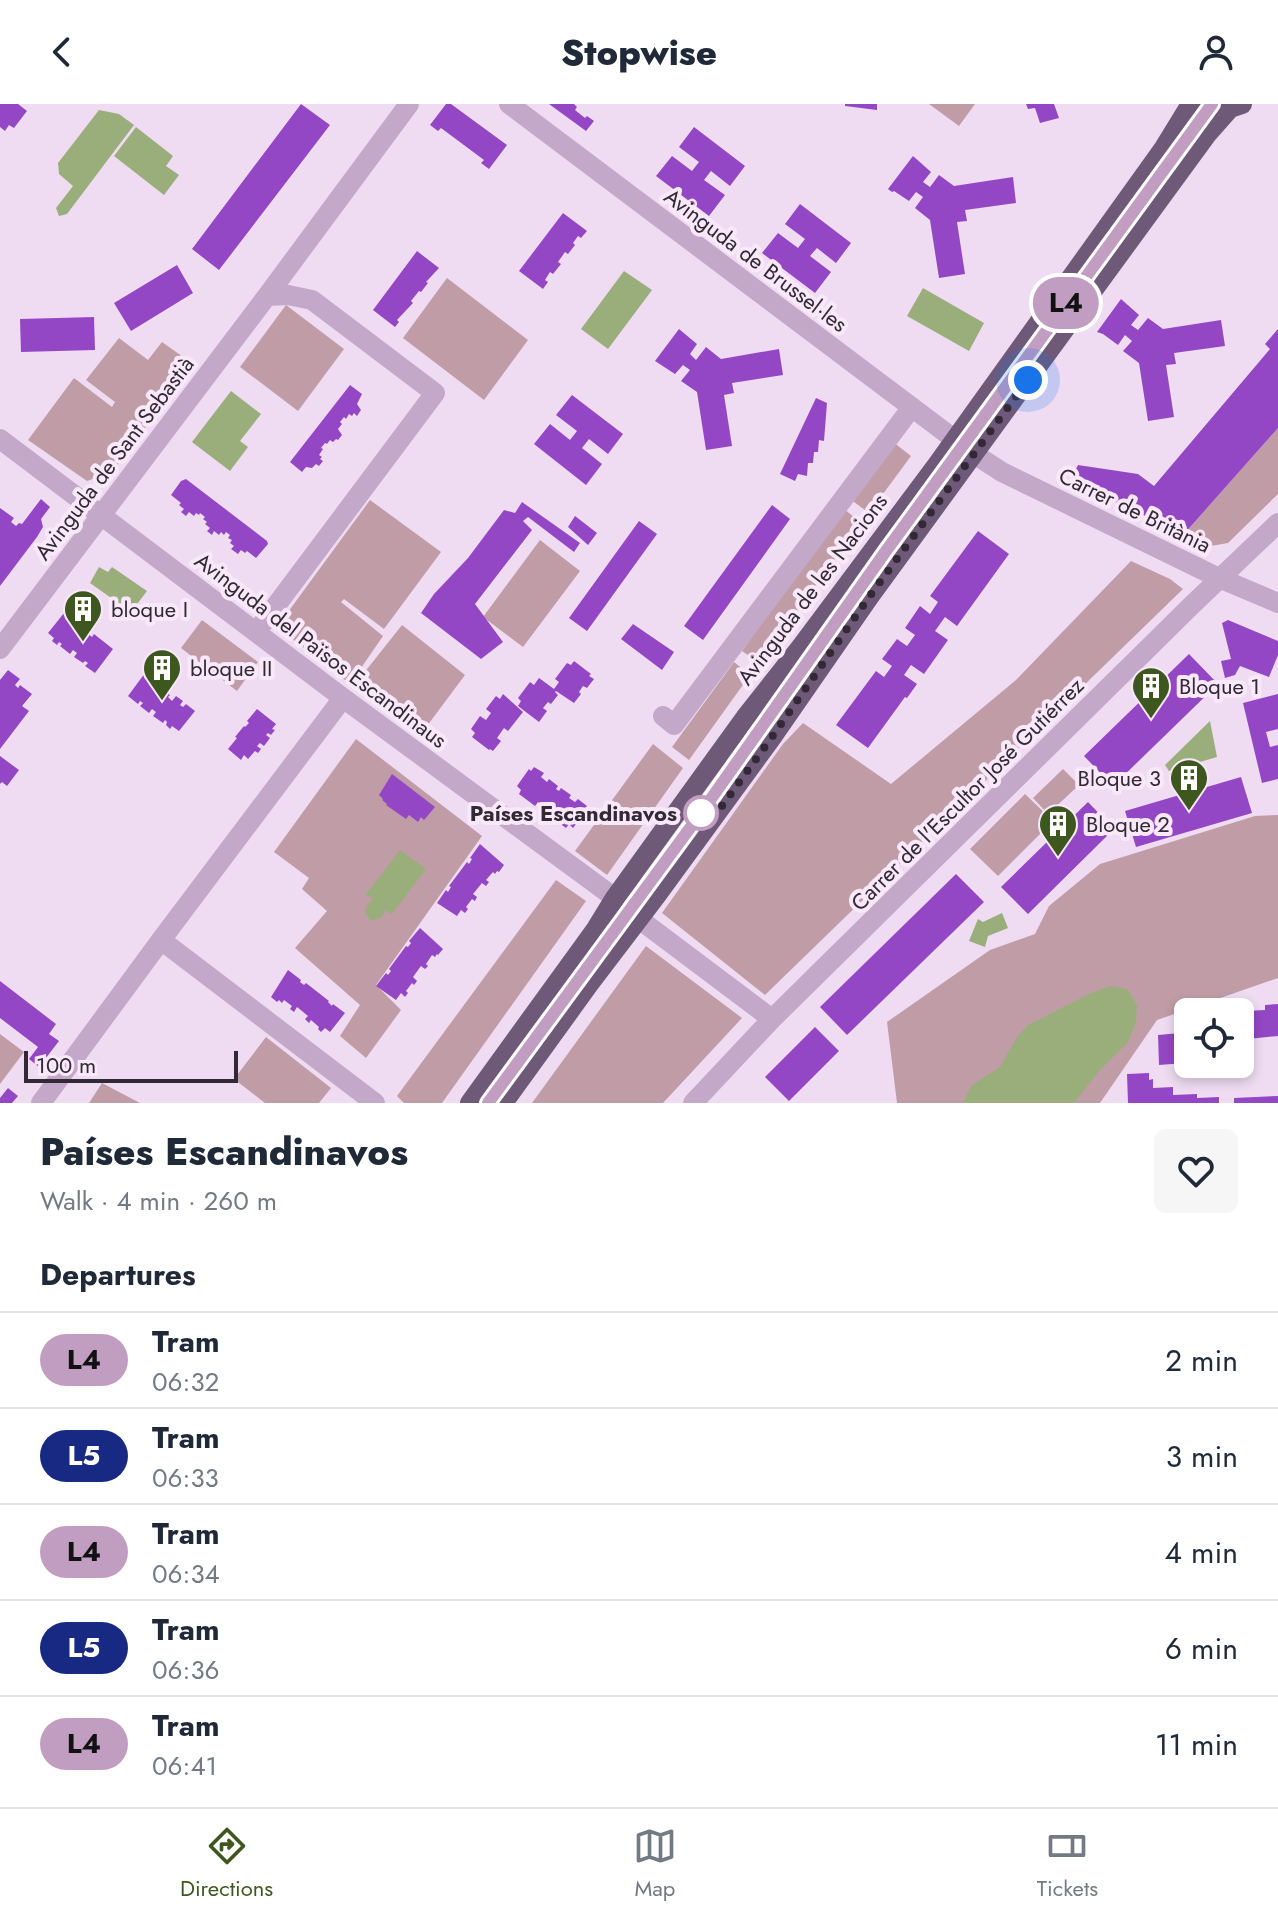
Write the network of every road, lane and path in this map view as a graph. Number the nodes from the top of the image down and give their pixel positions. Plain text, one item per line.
1 (409, 104) edge
2 (509, 104) edge
3 (1191, 104) edge
4 (1242, 104) edge
5 (267, 296) junction
6 (912, 407) junction
7 (0, 439) edge
8 (955, 439) junction
9 (974, 454) junction
10 (101, 515) junction
11 (1278, 523) edge
12 (1219, 578) junction
13 (1278, 603) edge
14 (257, 631) junction
15 (0, 649) edge
16 (343, 698) junction
17 (663, 716) dead end
18 (615, 898) junction
19 (639, 919) junction
20 (161, 940) junction
21 (772, 1019) junction
22 (41, 1103) edge
23 (375, 1103) edge
24 (470, 1103) edge
25 (503, 1103) edge
26 (693, 1103) edge

1 - 5 street, Avinguda de Sant Sebastià
2 - 6 street, Avinguda de Brussel·les
3 - 8 main road, Avinguda de les Nacions
4 - 9 main road
5 - 10 street, Avinguda de Sant Sebastià
5 - 14 street
6 - 8 street, Avinguda de Brussel·les
6 - 17 street, Avinguda de les Nacions
7 - 10 street, Avinguda del Països Escandinaus
8 - 9 street, Avinguda de Brussel·les
8 - 18 main road, Avinguda de les Nacions
9 - 12 street, Carrer de Britània
9 - 19 main road
10 - 14 street, Avinguda del Països Escandinaus
10 - 15 street, Avinguda de Sant Sebastià
11 - 12 street, Carrer de l'Escultor José Gutiérrez
12 - 13 street, Carrer de Britània
12 - 21 street, Carrer de l'Escultor José Gutiérrez
14 - 16 street, Avinguda del Països Escandinaus
16 - 18 street, Avinguda del Països Escandinaus
16 - 20 street
18 - 24 main road, Avinguda de les Nacions
19 - 21 street
19 - 25 main road
20 - 22 street
20 - 23 street
21 - 26 street, Carrer de l'Escultor José Gutiérrez

